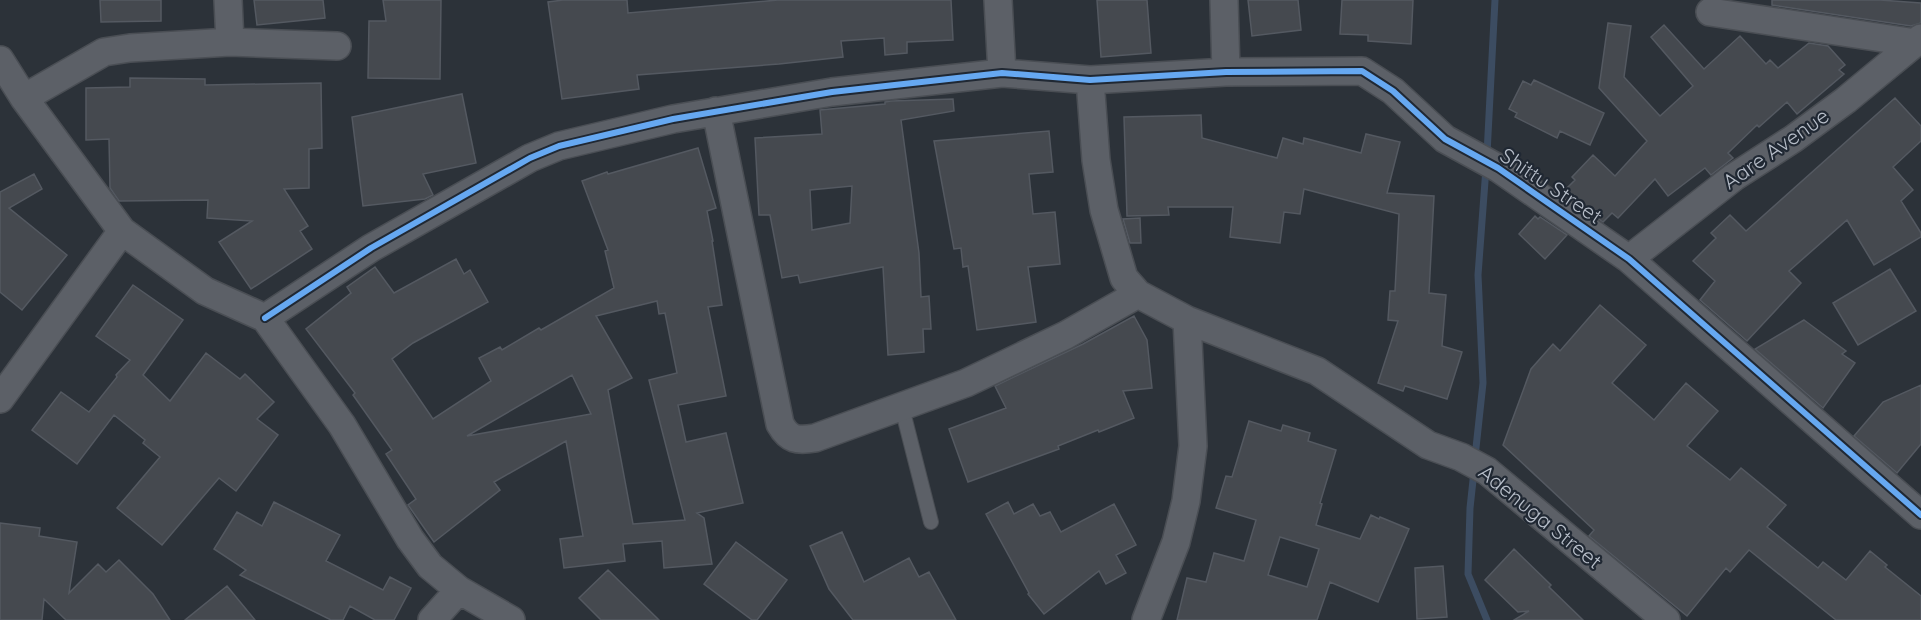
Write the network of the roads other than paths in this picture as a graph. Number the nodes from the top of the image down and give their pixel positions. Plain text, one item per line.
1 (228, 0) edge
2 (998, 0) edge
3 (1224, 0) edge
4 (1710, 12) dead end
5 (1919, 40) edge
6 (230, 42) junction
7 (337, 46) dead end
8 (0, 60) edge
9 (1226, 72) junction
10 (1002, 73) junction
11 (1090, 80) junction
12 (24, 98) junction
13 (716, 111) junction
14 (122, 231) junction
15 (1629, 259) junction
16 (1138, 294) junction
17 (265, 318) junction
18 (1187, 320) junction
19 (0, 399) edge
20 (902, 408) junction
21 (1921, 515) edge
22 (931, 522) dead end
23 (459, 590) junction
24 (432, 620) edge
25 (511, 620) edge
26 (1146, 620) edge
27 (1666, 620) edge

1 - 6 street
2 - 10 street
3 - 9 street
4 - 5 street
5 - 15 street, Aare Avenue
6 - 7 street
6 - 12 street
8 - 12 street
9 - 11 street, Shittu Street
9 - 15 street, Shittu Street
10 - 11 street, Shittu Street
10 - 13 street, Shittu Street
11 - 16 street
12 - 14 street
13 - 17 street, Shittu Street
13 - 20 street
14 - 17 street
14 - 19 street
15 - 21 street, Shittu Street
16 - 18 street, Adenuga Street
16 - 20 street
17 - 23 street
18 - 26 street
18 - 27 street, Adenuga Street
20 - 22 lane
23 - 24 street
23 - 25 street

